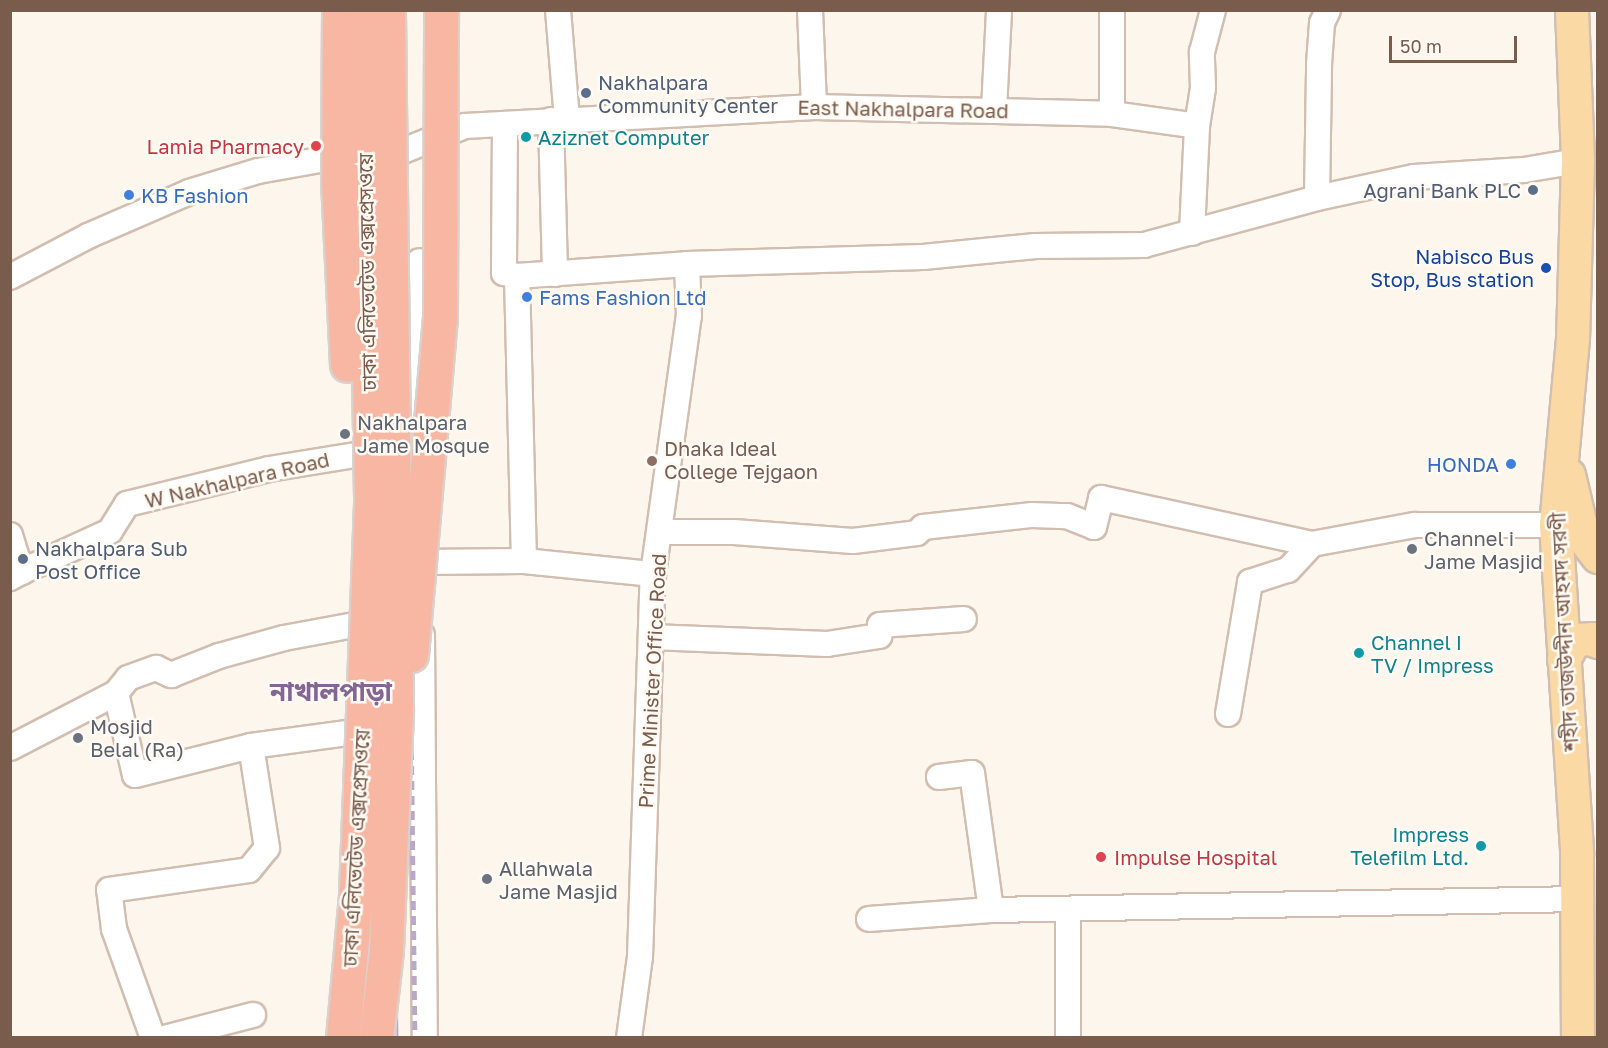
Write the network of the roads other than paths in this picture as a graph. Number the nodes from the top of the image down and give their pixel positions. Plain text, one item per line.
1 (339, 10) edge
2 (365, 10) edge
3 (388, 10) edge
4 (441, 10) edge
5 (558, 10) edge
6 (810, 10) edge
7 (999, 10) edge
8 (1112, 10) edge
9 (1213, 10) edge
10 (1328, 10) edge
11 (1572, 10) edge
12 (814, 107) junction
13 (994, 110) junction
14 (1112, 114) junction
15 (559, 119) junction
16 (505, 124) junction
17 (1197, 126) junction
18 (366, 155) junction
19 (1578, 161) junction
20 (1317, 198) junction
21 (1192, 233) junction
22 (419, 261) dead end
23 (687, 264) junction
24 (555, 274) junction
25 (517, 276) junction
26 (10, 277) edge
27 (1563, 452) junction
28 (368, 453) junction
29 (371, 497) junction
30 (1556, 525) junction
31 (662, 532) junction
32 (10, 535) edge
33 (1312, 544) junction
34 (1598, 557) edge
35 (524, 561) junction
36 (419, 562) junction
37 (653, 574) junction
38 (16, 575) edge
39 (422, 615) junction
40 (964, 619) dead end
41 (370, 622) junction
42 (651, 638) junction
43 (1598, 642) edge
44 (1564, 660) junction
45 (117, 693) junction
46 (1228, 714) dead end
47 (409, 717) junction
48 (251, 746) junction
49 (10, 748) edge
50 (939, 777) dead end
51 (1578, 899) junction
52 (1068, 909) junction
53 (991, 910) junction
54 (869, 919) dead end
55 (252, 1015) dead end
56 (167, 1037) edge
57 (343, 1038) edge
58 (376, 1038) edge
59 (425, 1038) edge
60 (629, 1038) edge
61 (1068, 1038) edge
62 (1578, 1038) edge

1 - 29 highway, bridge
2 - 18 street
2 - 29 highway, ঢাকা এলিভেটেড এক্সপ্রেসওয়ে, bridge
3 - 47 highway, ঢাকা এলিভেটেড এক্সপ্রেসওয়ে, bridge
4 - 47 highway, bridge
5 - 15 street
6 - 12 street
7 - 13 street
8 - 14 street
9 - 17 street
10 - 20 street
11 - 19 main road, শহীদ তাজউদ্দীন আহমদ সরণী
12 - 13 street, East Nakhalpara Road
12 - 15 street, East Nakhalpara Road
13 - 14 street, East Nakhalpara Road
14 - 17 street, East Nakhalpara Road
15 - 16 street, East Nakhalpara Road
15 - 24 street
16 - 18 street, East Nakhalpara Road
16 - 25 street
17 - 21 street
18 - 26 street, East Nakhalpara Road
18 - 28 street
19 - 20 street
19 - 27 main road, শহীদ তাজউদ্দীন আহমদ সরণী
20 - 21 street
21 - 23 street
22 - 36 street
23 - 24 street
23 - 31 street, Prime Minister Office Road
24 - 25 street
25 - 35 street
27 - 30 main road, শহীদ তাজউদ্দীন আহমদ সরণী
27 - 34 main road
28 - 38 street, W Nakhalpara Road
28 - 41 street
29 - 57 highway, ঢাকা এলিভেটেড এক্সপ্রেসওয়ে, bridge
30 - 33 street
30 - 44 main road, শহীদ তাজউদ্দীন আহমদ সরণী
31 - 33 street
31 - 37 street, Prime Minister Office Road
32 - 38 street
33 - 46 street
35 - 36 street
35 - 37 street
36 - 39 street
37 - 42 street, Prime Minister Office Road
39 - 41 street
39 - 47 street
40 - 42 street
41 - 45 street
42 - 60 street, Prime Minister Office Road
43 - 44 main road
44 - 51 main road, শহীদ তাজউদ্দীন আহমদ সরণী
45 - 48 street
45 - 49 street
47 - 48 street
47 - 58 highway, ঢাকা এলিভেটেড এক্সপ্রেসওয়ে, bridge
47 - 59 street
48 - 56 street
50 - 53 street
51 - 52 street
51 - 62 main road, শহীদ তাজউদ্দীন আহমদ সরণী
52 - 53 street
52 - 61 street
53 - 54 street
55 - 56 street

